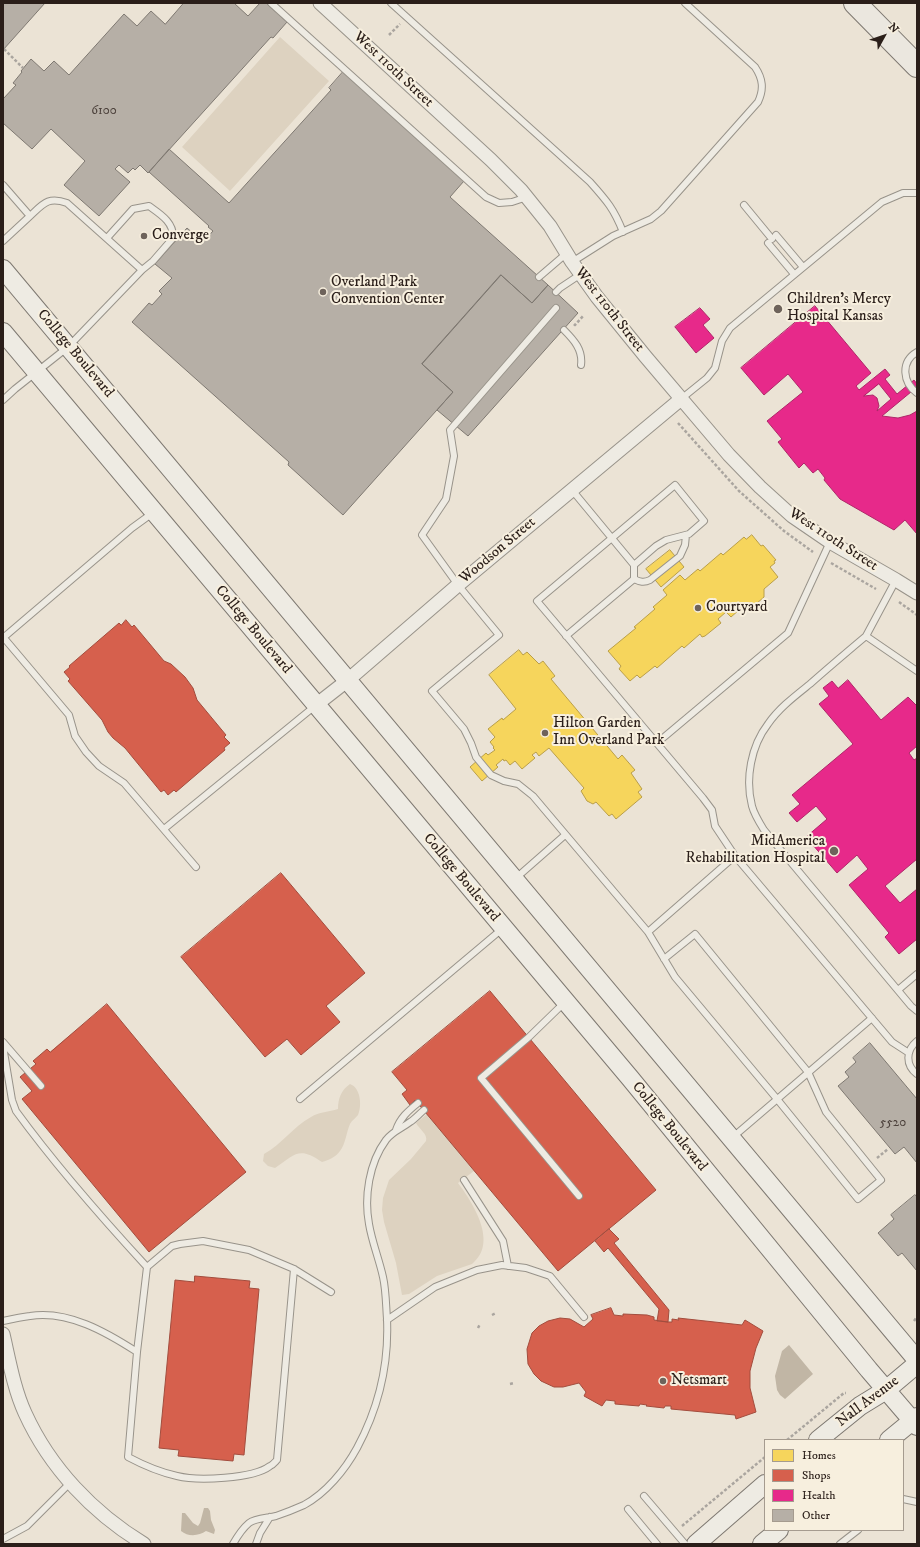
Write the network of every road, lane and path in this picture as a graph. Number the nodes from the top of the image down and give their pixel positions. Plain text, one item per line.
1 (271, 3) edge
2 (320, 3) edge
3 (391, 3) edge
4 (685, 3) edge
5 (855, 3) edge
6 (400, 23) dead end
7 (389, 35) dead end
8 (4, 50) edge
9 (917, 66) edge
10 (23, 68) dead end
11 (3, 184) edge
12 (917, 193) edge
13 (527, 197) junction
14 (744, 206) dead end
15 (30, 216) junction
16 (623, 232) junction
17 (107, 238) junction
18 (772, 239) junction
19 (3, 241) edge
20 (570, 257) junction
21 (803, 267) junction
22 (3, 269) edge
23 (142, 270) junction
24 (581, 274) junction
25 (794, 274) junction
26 (539, 277) dead end
27 (556, 292) dead end
28 (556, 308) joint
29 (584, 315) dead end
30 (564, 330) dead end
31 (3, 332) edge
32 (68, 347) junction
33 (917, 352) edge
34 (581, 365) dead end
35 (37, 373) junction
36 (917, 393) edge
37 (681, 399) junction
38 (3, 400) edge
39 (572, 490) junction
40 (154, 512) junction
41 (686, 535) junction
42 (612, 537) junction
43 (830, 542) junction
44 (831, 563) dead end
45 (634, 565) junction
46 (634, 579) junction
47 (896, 580) junction
48 (458, 585) junction
49 (876, 588) dead end
50 (917, 593) edge
51 (899, 602) dead end
52 (917, 615) edge
53 (566, 636) junction
54 (866, 636) junction
55 (3, 638) edge
56 (917, 671) edge
57 (348, 680) junction
58 (316, 705) junction
59 (657, 743) junction
60 (164, 830) junction
61 (565, 835) junction
62 (735, 856) junction
63 (196, 867) dead end
64 (515, 879) junction
65 (503, 928) junction
66 (648, 932) junction
67 (664, 959) junction
68 (917, 974) edge
69 (898, 990) junction
70 (565, 1002) junction
71 (917, 1011) edge
72 (872, 1018) junction
73 (917, 1041) edge
74 (3, 1042) edge
75 (3, 1046) edge
76 (909, 1053) junction
77 (808, 1072) junction
78 (917, 1074) edge
79 (41, 1086) dead end
80 (300, 1099) dead end
81 (778, 1099) junction
82 (418, 1103) dead end
83 (424, 1110) dead end
84 (396, 1130) junction
85 (732, 1138) junction
86 (888, 1149) dead end
87 (877, 1158) dead end
88 (464, 1180) dead end
89 (579, 1196) dead end
90 (508, 1266) junction
91 (146, 1267) junction
92 (294, 1269) junction
93 (331, 1292) dead end
94 (496, 1313) dead end
95 (492, 1315) dead end
96 (584, 1317) dead end
97 (917, 1317) edge
98 (387, 1320) junction
99 (3, 1321) edge
100 (914, 1321) dead end
101 (480, 1324) dead end
102 (478, 1328) dead end
103 (3, 1334) edge
104 (136, 1352) junction
105 (917, 1360) edge
106 (917, 1364) edge
107 (510, 1384) dead end
108 (514, 1384) dead end
109 (886, 1390) junction
110 (846, 1393) dead end
111 (916, 1421) edge
112 (788, 1439) edge
113 (819, 1439) edge
114 (890, 1439) edge
115 (764, 1458) edge
116 (70, 1482) junction
117 (764, 1485) edge
118 (644, 1496) dead end
119 (904, 1500) edge
120 (917, 1502) edge
121 (628, 1509) dead end
122 (270, 1517) junction
123 (682, 1527) dead end
124 (779, 1531) edge
125 (857, 1531) edge
126 (3, 1539) edge
127 (144, 1544) edge
128 (232, 1544) edge
129 (256, 1544) edge
130 (657, 1544) edge
131 (685, 1544) edge
132 (696, 1544) edge
133 (762, 1544) edge
134 (840, 1544) edge

1 - 13 lane
2 - 13 street, West 110th Street
3 - 16 lane
4 - 16 lane
5 - 9 highway
6 - 7 path
8 - 10 path
11 - 15 lane
12 - 21 lane
13 - 20 street, West 110th Street
14 - 18 lane
15 - 17 lane
15 - 19 lane
16 - 20 lane
17 - 23 lane
17 - 23 lane
18 - 21 lane
18 - 25 lane
20 - 24 street, West 110th Street
20 - 26 lane
21 - 25 lane
22 - 32 main road, College Boulevard
23 - 32 lane
24 - 27 lane
24 - 37 street, West 110th Street
25 - 37 lane
28 - 29 path
28 - 48 lane
30 - 34 lane
31 - 35 main road, College Boulevard
32 - 35 lane
32 - 57 main road, College Boulevard
33 - 36 lane
35 - 38 lane
35 - 40 main road, College Boulevard
37 - 39 street, Woodson Street
37 - 43 street, West 110th Street
39 - 42 lane
39 - 48 street, Woodson Street
40 - 55 lane
40 - 58 main road, College Boulevard
41 - 42 lane
41 - 45 lane
41 - 46 lane
42 - 45 lane
42 - 53 lane
43 - 47 street, West 110th Street
43 - 59 lane
44 - 49 path
45 - 46 lane
46 - 53 lane
47 - 50 street, West 110th Street
47 - 54 lane
48 - 57 street, Woodson Street
48 - 61 lane
51 - 52 path
53 - 59 lane
54 - 56 lane
54 - 69 lane
55 - 60 lane
57 - 58 street, Woodson Street
57 - 64 main road, College Boulevard
58 - 60 lane
58 - 65 main road, College Boulevard
59 - 62 lane
60 - 63 lane
61 - 64 lane
61 - 66 lane
62 - 66 lane
62 - 72 lane
64 - 85 main road, College Boulevard
65 - 70 main road, College Boulevard
65 - 80 lane
66 - 67 lane
67 - 77 lane
67 - 81 lane
68 - 69 lane
69 - 71 lane
70 - 89 lane
70 - 109 main road, College Boulevard
72 - 76 lane
72 - 77 lane
73 - 76 lane
74 - 79 lane
75 - 91 lane
76 - 78 lane
77 - 81 lane
77 - 81 lane
81 - 85 lane
82 - 84 lane
83 - 84 lane
84 - 98 lane
85 - 105 main road, College Boulevard
86 - 87 path
88 - 90 lane
90 - 96 lane
90 - 98 lane
91 - 92 lane
91 - 104 lane
92 - 93 lane
92 - 104 lane
94 - 95 path
97 - 100 path
98 - 122 lane
99 - 104 lane
101 - 102 path
103 - 116 street
106 - 109 main road, Nall Avenue
107 - 108 path
109 - 111 main road, College Boulevard
109 - 113 main road, Nall Avenue
110 - 112 path
111 - 114 main road
115 - 123 path
116 - 126 lane
116 - 127 street
117 - 132 main road
118 - 131 lane
119 - 120 lane
121 - 130 lane
122 - 128 lane
122 - 129 lane
124 - 133 main road
125 - 134 lane

